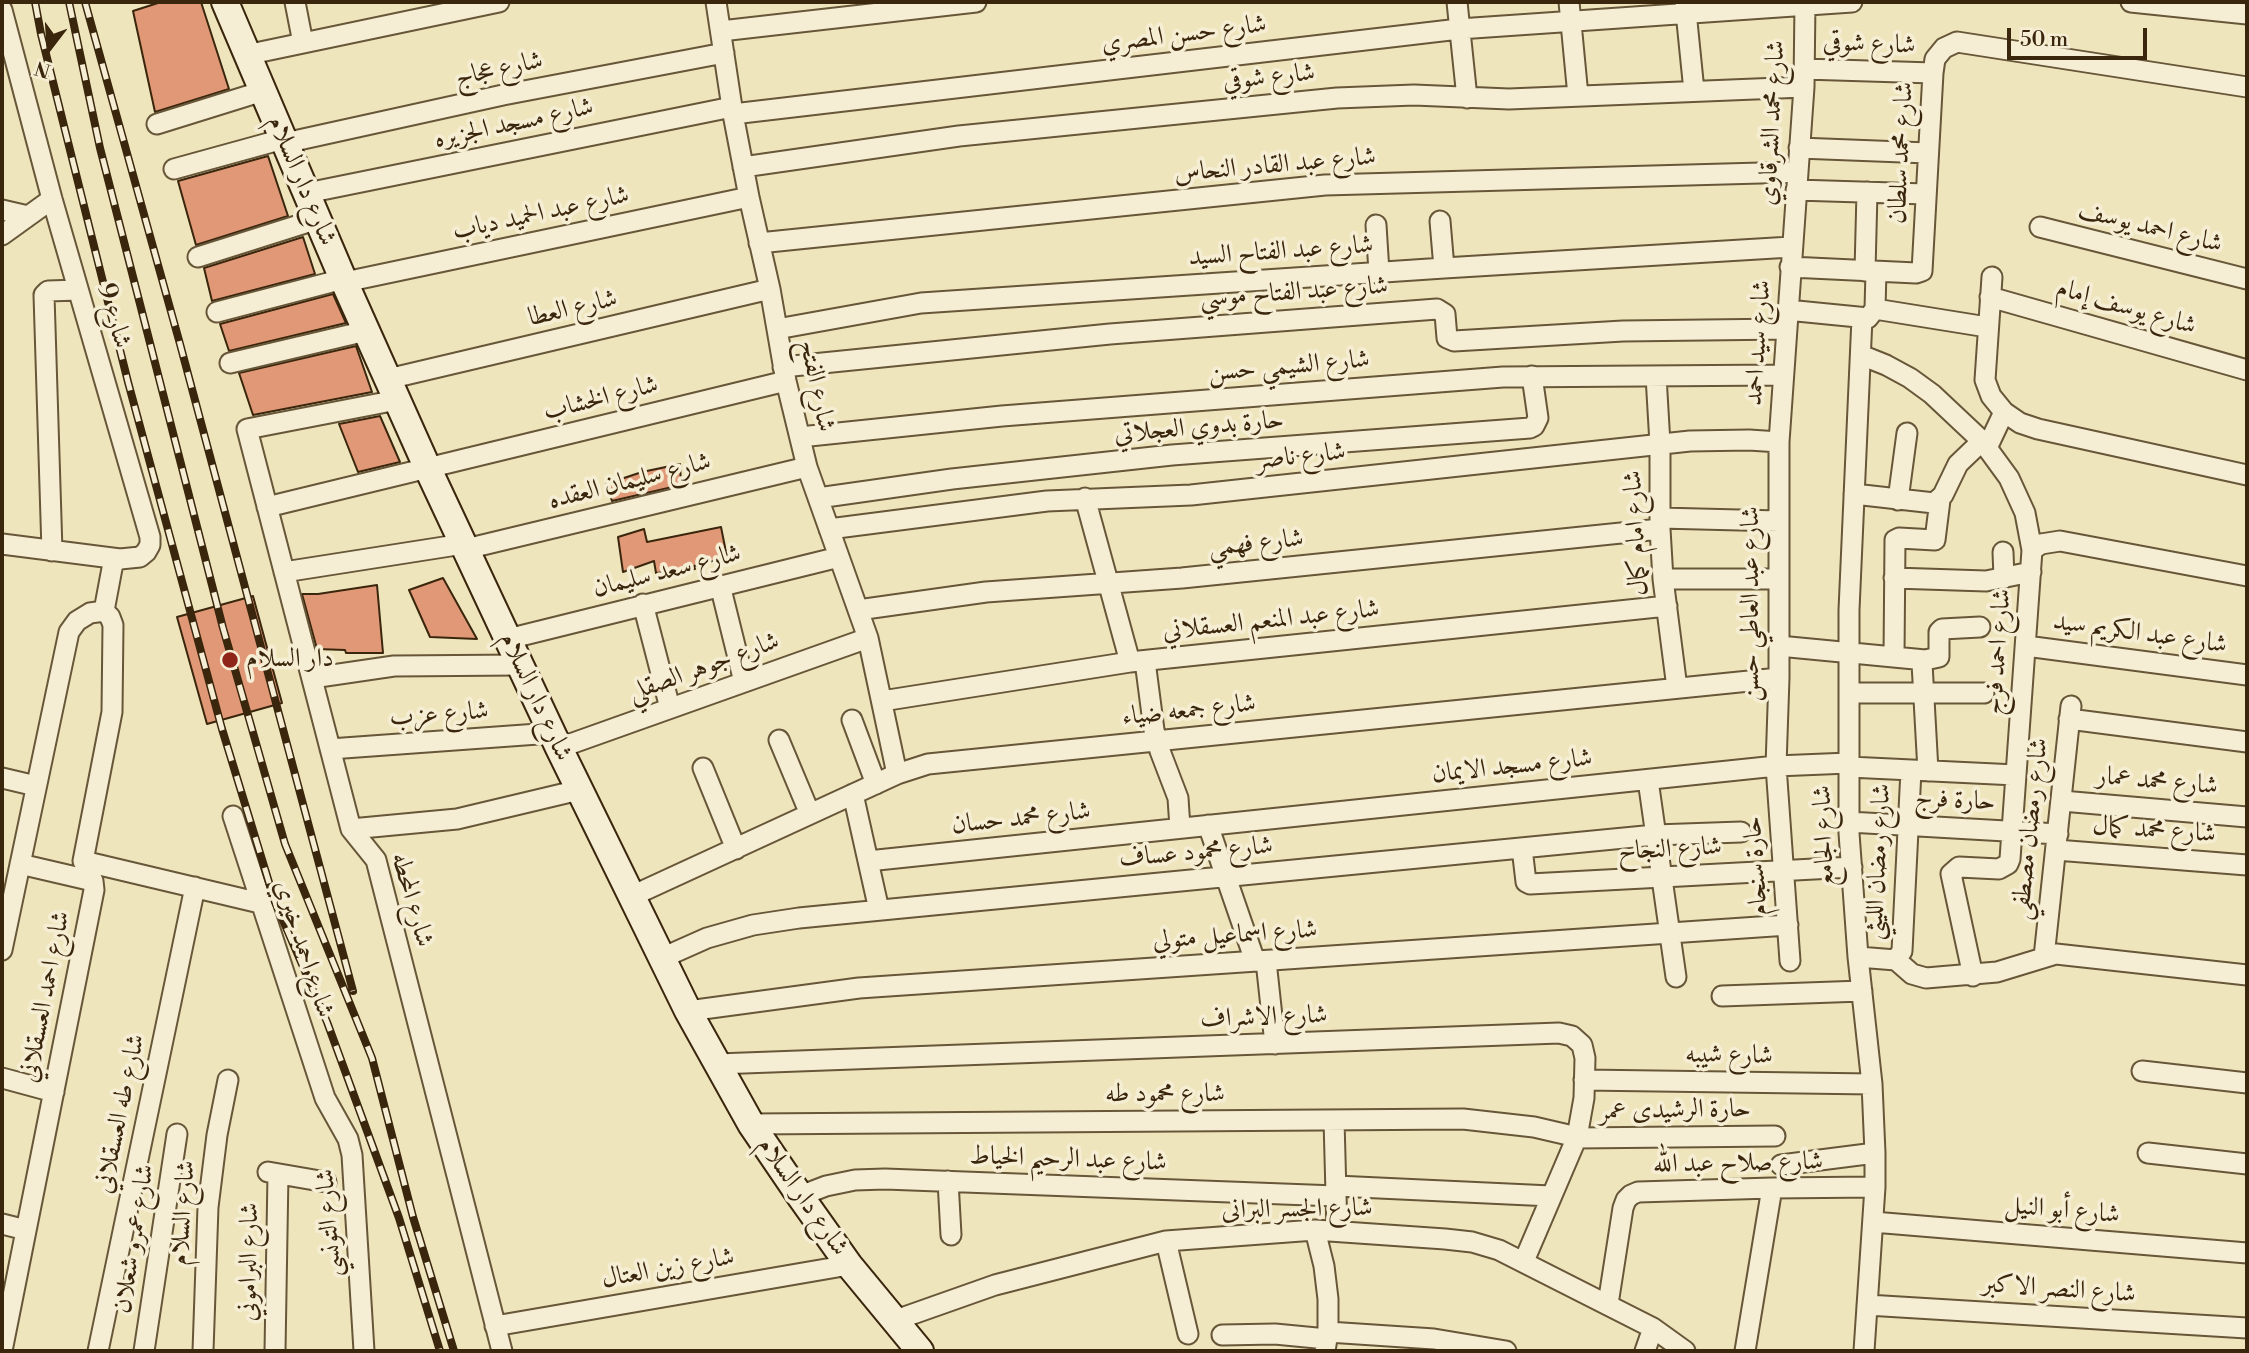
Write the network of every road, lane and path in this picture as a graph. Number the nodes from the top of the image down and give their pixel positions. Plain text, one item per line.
1 (225, 2) edge
2 (295, 2) edge
3 (499, 2) edge
4 (716, 2) edge
5 (976, 2) edge
6 (1457, 2) edge
7 (1852, 2) edge
8 (2132, 2) edge
9 (1805, 3) edge
10 (1686, 8) edge
11 (2, 10) edge
12 (1570, 11) edge
13 (2247, 14) edge
14 (1459, 29) junction
15 (721, 31) junction
16 (303, 43) junction
17 (724, 53) junction
18 (246, 55) junction
19 (1933, 73) junction
20 (1804, 78) junction
21 (2247, 87) edge
22 (263, 91) junction
23 (1694, 91) junction
24 (1578, 96) junction
25 (1467, 98) junction
26 (733, 111) junction
27 (158, 124) dead end
28 (284, 141) junction
29 (1799, 148) junction
30 (1928, 153) junction
31 (743, 167) junction
32 (174, 169) dead end
33 (1796, 181) junction
34 (1867, 192) junction
35 (307, 193) junction
36 (1926, 194) junction
37 (749, 197) junction
38 (51, 199) junction
39 (2, 210) edge
40 (28, 216) junction
41 (318, 219) junction
42 (1440, 221) dead end
43 (1377, 225) dead end
44 (2040, 227) dead end
45 (2, 235) edge
46 (759, 243) junction
47 (198, 257) dead end
48 (1791, 257) junction
49 (1444, 268) junction
50 (1870, 271) junction
51 (1379, 272) junction
52 (2247, 279) edge
53 (344, 281) junction
54 (770, 289) junction
55 (78, 290) junction
56 (216, 313) dead end
57 (1869, 313) junction
58 (1787, 319) junction
59 (1987, 327) junction
60 (777, 329) junction
61 (366, 331) junction
62 (1861, 355) junction
63 (230, 363) dead end
64 (2247, 370) edge
65 (785, 374) junction
66 (1783, 375) junction
67 (1532, 376) junction
68 (1656, 376) junction
69 (393, 390) junction
70 (2004, 412) junction
71 (247, 429) joint
72 (1907, 433) dead end
73 (800, 437) junction
74 (1779, 442) junction
75 (1660, 444) junction
76 (1984, 445) junction
77 (807, 467) junction
78 (428, 469) junction
79 (2247, 475) edge
80 (1854, 494) junction
81 (818, 498) junction
82 (1085, 498) junction
83 (1898, 500) junction
84 (1940, 500) junction
85 (267, 506) junction
86 (1779, 521) junction
87 (1660, 524) junction
88 (829, 529) junction
89 (2, 544) edge
90 (465, 547) junction
91 (2032, 550) junction
92 (52, 551) junction
93 (2003, 552) dead end
94 (839, 556) junction
95 (120, 559) junction
96 (284, 572) junction
97 (2031, 572) junction
98 (2247, 576) edge
99 (1894, 578) junction
100 (2004, 578) junction
101 (1663, 579) junction
102 (1779, 579) junction
103 (1109, 584) junction
104 (720, 586) junction
105 (643, 604) junction
106 (1667, 606) junction
107 (858, 610) junction
108 (104, 611) junction
109 (1980, 627) dead end
110 (867, 638) junction
111 (508, 639) junction
112 (1779, 646) junction
113 (2026, 646) junction
114 (1849, 653) junction
115 (1894, 657) junction
116 (1925, 660) junction
117 (1137, 662) junction
118 (520, 665) junction
119 (2247, 675) edge
120 (312, 678) junction
121 (1779, 678) junction
122 (744, 682) junction
123 (1677, 688) junction
124 (1849, 693) junction
125 (1923, 693) junction
126 (1984, 693) dead end
127 (883, 701) junction
128 (670, 708) junction
129 (852, 720) dead end
130 (779, 740) dead end
131 (1157, 740) junction
132 (555, 741) junction
133 (2247, 742) edge
134 (330, 749) junction
135 (1849, 765) junction
136 (1776, 766) junction
137 (703, 768) dead end
138 (1920, 771) junction
139 (897, 774) junction
140 (2016, 775) junction
141 (2, 778) edge
142 (1648, 780) junction
143 (876, 784) junction
144 (36, 786) junction
145 (579, 790) junction
146 (853, 794) junction
147 (2062, 800) junction
148 (810, 814) junction
149 (233, 816) dead end
150 (2247, 817) edge
151 (1849, 822) junction
152 (1908, 824) junction
153 (1208, 825) junction
154 (1180, 828) junction
155 (351, 829) junction
156 (2012, 830) junction
157 (1741, 832) dead end
158 (1656, 835) junction
159 (2057, 842) junction
160 (1522, 848) junction
161 (736, 849) junction
162 (83, 861) junction
163 (868, 861) junction
164 (20, 864) junction
165 (2247, 865) edge
166 (1852, 867) junction
167 (1784, 870) junction
168 (1226, 876) junction
169 (1661, 877) junction
170 (93, 881) junction
171 (195, 887) junction
172 (632, 896) junction
173 (260, 903) junction
174 (879, 910) junction
175 (1788, 925) junction
176 (1669, 933) junction
177 (2, 950) edge
178 (1858, 957) junction
179 (2043, 957) junction
180 (662, 958) junction
181 (1896, 960) junction
182 (1260, 961) junction
183 (1790, 961) dead end
184 (2247, 975) edge
185 (1973, 976) junction
186 (1676, 977) dead end
187 (1862, 991) junction
188 (1722, 996) dead end
189 (688, 1011) junction
190 (1275, 1044) junction
191 (718, 1064) junction
192 (2141, 1071) dead end
193 (2, 1078) edge
194 (228, 1080) dead end
195 (1584, 1080) junction
196 (2247, 1083) edge
197 (1872, 1084) junction
198 (54, 1091) junction
199 (325, 1098) joint
200 (1334, 1120) junction
201 (751, 1124) junction
202 (177, 1134) dead end
203 (1775, 1136) dead end
204 (1576, 1138) junction
205 (1875, 1153) junction
206 (2148, 1153) dead end
207 (2247, 1164) edge
208 (1781, 1165) dead end
209 (948, 1181) junction
210 (326, 1182) dead end
211 (1875, 1187) junction
212 (1772, 1188) junction
213 (1336, 1191) junction
214 (800, 1196) junction
215 (1551, 1196) junction
216 (1873, 1222) junction
217 (2, 1224) edge
218 (26, 1230) junction
219 (1315, 1230) junction
220 (1337, 1231) junction
221 (951, 1235) dead end
222 (1166, 1241) junction
223 (2247, 1253) edge
224 (1524, 1261) junction
225 (849, 1265) junction
226 (1608, 1304) junction
227 (1867, 1305) junction
228 (894, 1321) junction
229 (495, 1326) junction
230 (1653, 1328) junction
231 (2247, 1328) edge
232 (1188, 1334) dead end
233 (1222, 1335) dead end
234 (1326, 1341) edge
235 (1399, 1344) edge
236 (2, 1351) edge
237 (98, 1351) edge
238 (144, 1351) edge
239 (203, 1351) edge
240 (275, 1351) edge
241 (365, 1351) edge
242 (502, 1351) edge
243 (920, 1351) edge
244 (1506, 1351) edge
245 (1645, 1351) edge
246 (1685, 1351) edge
247 (1745, 1351) edge
248 (1864, 1351) edge

1 - 18 main road, شارع دار السلام
2 - 16 street
3 - 16 street
4 - 15 street, شارع الفتح
5 - 15 street
6 - 14 street
7 - 9 street, شارع حسن المصري
8 - 13 street
9 - 10 street, شارع حسن المصري
9 - 20 street, شارع محمد الشرقاوي
10 - 12 street, شارع حسن المصري
10 - 23 street
11 - 38 street, شارع 9
12 - 14 street, شارع حسن المصري
12 - 24 street
14 - 25 street
14 - 26 street, شارع حسن المصري
15 - 17 street, شارع الفتح
16 - 18 street
17 - 26 street, شارع الفتح
17 - 28 street, شارع عجاج
18 - 22 main road, شارع دار السلام
19 - 20 street, شارع شوقي
19 - 21 street, شارع محمد سلطان
19 - 30 street, شارع محمد سلطان
20 - 23 street, شارع شوقي
20 - 29 street, شارع محمد الشرقاوي
22 - 27 street
22 - 28 main road, شارع دار السلام
23 - 24 street, شارع شوقي
24 - 25 street, شارع شوقي
25 - 31 street, شارع شوقي
26 - 31 street, شارع الفتح
26 - 35 street, شارع مسجد الجزيره
28 - 32 street, شارع عجاج
28 - 35 main road, شارع دار السلام
29 - 30 street
29 - 33 street, شارع محمد الشرقاوي
30 - 36 street, شارع محمد سلطان
31 - 37 street, شارع الفتح
33 - 34 street, شارع عبد القادر النحاس
33 - 46 street, شارع عبد القادر النحاس
33 - 48 street, شارع محمد الشرقاوي
34 - 36 street, شارع عبد القادر النحاس
34 - 50 street
35 - 41 main road, شارع دار السلام
36 - 50 street, شارع محمد سلطان
37 - 46 street, شارع الفتح
37 - 53 street, شارع عبد الحميد دياب
38 - 40 street
38 - 55 street, شارع 9
39 - 40 street
40 - 45 street
41 - 47 street
41 - 53 main road, شارع دار السلام
42 - 49 street
43 - 51 street
44 - 52 street, شارع احمد يوسف
46 - 54 street, شارع الفتح
48 - 49 street, شارع عبد الفتاح السيد
48 - 50 street, شارع محمد سلطان
48 - 58 street, شارع سيد احمد
49 - 51 street, شارع عبد الفتاح السيد
50 - 57 street, شارع الجامع
51 - 60 street, شارع عبد الفتاح السيد
53 - 56 street, شارع عبد الحميد دياب
53 - 61 main road, شارع دار السلام
54 - 60 street, شارع الفتح
54 - 69 street, شارع العطا
55 - 92 street
55 - 95 street, شارع 9
57 - 58 street
57 - 59 street
57 - 62 street, شارع الجامع
58 - 65 street, شارع عبد الفتاح موسي
58 - 66 street, شارع سيد احمد
59 - 64 street, شارع يوسف إمام
59 - 70 street
60 - 65 street, شارع الفتح
61 - 63 street
61 - 69 main road, شارع دار السلام
62 - 76 street, شارع احمد فرج
62 - 80 street, شارع الجامع
65 - 73 street, شارع الفتح
65 - 78 street, شارع الخشاب
66 - 68 street, شارع الشيمي حسن
66 - 74 street, شارع سيد احمد
67 - 68 street, شارع الشيمي حسن
67 - 73 street, شارع الشيمي حسن
67 - 81 street, حارة بدوي العجلاتي
68 - 75 street, شارع امام كمال
69 - 71 street, شارع العطا
69 - 78 main road, شارع دار السلام
70 - 76 street
70 - 79 street
71 - 85 street, شارع المحطه
72 - 83 street
73 - 77 street, شارع الفتح
74 - 75 street, شارع ناصر
74 - 86 street, شارع عبد العاطي حسن
75 - 82 street, شارع ناصر
75 - 87 street, شارع امام كمال
76 - 84 street
76 - 91 street, شارع احمد فرج
77 - 81 street, شارع الفتح
77 - 90 street, شارع سليمان العقده
78 - 85 street, شارع الخشاب
78 - 90 main road, شارع دار السلام
80 - 83 street
80 - 114 street, شارع الجامع
81 - 88 street, شارع الفتح
82 - 88 street, شارع ناصر
82 - 103 street
83 - 84 street
84 - 99 street
85 - 96 street, شارع المحطه
86 - 87 street, شارع فهمي
86 - 102 street, شارع عبد العاطي حسن
87 - 101 street, شارع امام كمال
87 - 103 street, شارع فهمي
88 - 94 street, شارع الفتح
89 - 92 street
90 - 96 street, شارع سليمان العقده
90 - 111 main road, شارع دار السلام
91 - 97 street, شارع احمد فرج
91 - 98 street
92 - 95 street
93 - 100 street
94 - 104 street, شارع سعد سليمان
94 - 107 street, شارع الفتح
95 - 108 street
96 - 120 street, شارع المحطه
97 - 100 street
97 - 113 street, شارع احمد فرج
99 - 100 street
99 - 115 street
101 - 102 street
101 - 106 street, شارع امام كمال
102 - 112 street, شارع عبد العاطي حسن
103 - 107 street, شارع فهمي
103 - 117 street
104 - 105 street, شارع سعد سليمان
104 - 122 street
105 - 111 street, شارع سعد سليمان
105 - 128 street
106 - 117 street, شارع عبد المنعم العسقلاني
106 - 123 street, شارع امام كمال
107 - 110 street, شارع الفتح
108 - 144 street
108 - 162 street
109 - 116 street
110 - 122 street, شارع جوهر الصقلي
110 - 127 street, شارع الفتح
111 - 118 main road, شارع دار السلام
112 - 114 street
112 - 121 street, شارع عبد العاطي حسن
113 - 119 street, شارع عبد الكريم سيد
113 - 140 street, شارع احمد فرج
114 - 115 street
114 - 124 street, شارع الجامع
115 - 116 street
116 - 125 street, شارع رمضان الليثي
117 - 127 street, شارع عبد المنعم العسقلاني
117 - 131 street
118 - 120 street
118 - 132 main road, شارع دار السلام
120 - 134 street, شارع المحطه
121 - 123 street, شارع جمعه ضياء
121 - 136 street, شارع عبد العاطي حسن
122 - 128 street, شارع جوهر الصقلي
123 - 131 street, شارع جمعه ضياء
124 - 125 street
124 - 135 street, شارع الجامع
125 - 126 street
125 - 138 street, شارع رمضان الليثي
127 - 139 street, شارع الفتح
128 - 132 street, شارع جوهر الصقلي
129 - 143 street
130 - 148 street
131 - 139 street, شارع جمعه ضياء
131 - 154 street
132 - 134 street, شارع عزب
132 - 145 main road, شارع دار السلام
133 - 147 street, شارع رمضان مصطفي
134 - 155 street, شارع المحطه
135 - 136 street, شارع مسجد الايمان
135 - 138 street, شارع مسجد الايمان
135 - 151 street, شارع الجامع
136 - 142 street, شارع مسجد الايمان
136 - 167 street, حارة سنجام
137 - 161 street
138 - 140 street, شارع مسجد الايمان
138 - 152 street, شارع رمضان الليثي
139 - 143 street, شارع جمعه ضياء
140 - 156 street, شارع احمد فرج
141 - 144 street
142 - 153 street, شارع مسجد الايمان
142 - 158 street
143 - 146 street, شارع جمعه ضياء
144 - 164 street
145 - 155 street
145 - 172 main road, شارع دار السلام
146 - 148 street, شارع جمعه ضياء
146 - 163 street
147 - 150 street, شارع محمد عمار
147 - 159 street, شارع رمضان مصطفي
148 - 161 street, شارع جمعه ضياء
149 - 173 street, شارع احمد خيري
151 - 152 street, حارة فرج
151 - 166 street, شارع الجامع
152 - 156 street, حارة فرج
152 - 181 street, شارع رمضان الليثي
153 - 154 street, شارع مسجد الايمان
153 - 168 street
154 - 163 street, شارع محمد حسان
155 - 229 street, شارع المحطه
156 - 159 street, حارة فرج
156 - 185 street, شارع احمد فرج
157 - 158 street, شارع محمود عساف
158 - 160 street, شارع محمود عساف
158 - 169 street
159 - 165 street, شارع محمد كمال
159 - 179 street, شارع رمضان مصطفي
160 - 168 street, شارع محمود عساف
160 - 169 street, شارع النجاح
161 - 172 street, شارع جمعه ضياء
162 - 170 street, شارع احمد العسقلاني
162 - 171 street
163 - 174 street
164 - 170 street
164 - 177 street
166 - 167 street, شارع النجاح
166 - 178 street, شارع الجامع
167 - 169 street, شارع النجاح
167 - 175 street, حارة سنجام
168 - 174 street, شارع محمود عساف
168 - 182 street
169 - 176 street
170 - 198 street, شارع احمد العسقلاني
171 - 173 street
171 - 237 street, شارع طه العسقلاني
172 - 180 main road, شارع دار السلام
173 - 199 street, شارع احمد خيري
174 - 180 street, شارع محمود عساف
175 - 176 street, شارع اسماعيل متولي
175 - 183 street, حارة سنجام
176 - 182 street, شارع اسماعيل متولي
176 - 186 street
178 - 181 street, شارع رمضان الليثي
178 - 187 street, شارع الجامع
179 - 184 street
179 - 185 street
180 - 189 main road, شارع دار السلام
181 - 185 street
182 - 189 street, شارع اسماعيل متولي
182 - 190 street
187 - 188 street
187 - 197 street, شارع الجامع
189 - 191 main road, شارع دار السلام
190 - 191 street, شارع الاشراف
190 - 195 street, شارع الاشراف
191 - 201 main road, شارع دار السلام
192 - 196 street
193 - 198 street
194 - 239 street, شارع السلام
195 - 197 street, شارع شيبه
195 - 204 street, شارع الاشراف
197 - 205 street, شارع الجامع
198 - 218 street, شارع احمد العسقلاني
199 - 241 street, شارع التونسي
200 - 201 street, شارع محمود طه
200 - 204 street, شارع محمود طه
200 - 213 street
201 - 214 main road, شارع دار السلام
202 - 238 street, شارع عمرو شعلان
203 - 204 street, حارة الرشيدى عمر
204 - 215 street, شارع الاشراف
205 - 208 street
205 - 211 street, شارع الجامع
206 - 207 street
209 - 213 street, شارع عبد الرحيم الخياط
209 - 214 street, شارع عبد الرحيم الخياط
209 - 221 street
210 - 240 street, شارع البراموني
211 - 212 street, شارع صلاح عبد الله
211 - 216 street, شارع الجامع
212 - 226 street, شارع صلاح عبد الله
212 - 247 street
213 - 215 street, شارع عبد الرحيم الخياط
213 - 220 street
214 - 225 main road, شارع دار السلام
215 - 224 street, شارع الاشراف
216 - 223 street, شارع أبو النيل
216 - 227 street, شارع الجامع
217 - 218 street
218 - 236 street, شارع احمد العسقلاني
219 - 220 street, شارع الجسر البرانى
219 - 222 street, شارع الجسر البرانى
219 - 234 street
220 - 224 street, شارع الجسر البرانى
222 - 228 street, شارع الجسر البرانى
222 - 232 street
224 - 226 street, شارع الجسر البرانى
225 - 228 main road, شارع دار السلام
225 - 229 street, شارع زين العتال
226 - 230 street, شارع الجسر البرانى
227 - 231 street, شارع النصر الاكبر
227 - 248 street, شارع الجامع
228 - 243 main road, شارع دار السلام
229 - 242 street, شارع المحطه
230 - 245 street
230 - 246 street, شارع الجسر البرانى
233 - 234 street
234 - 235 street
235 - 244 street

